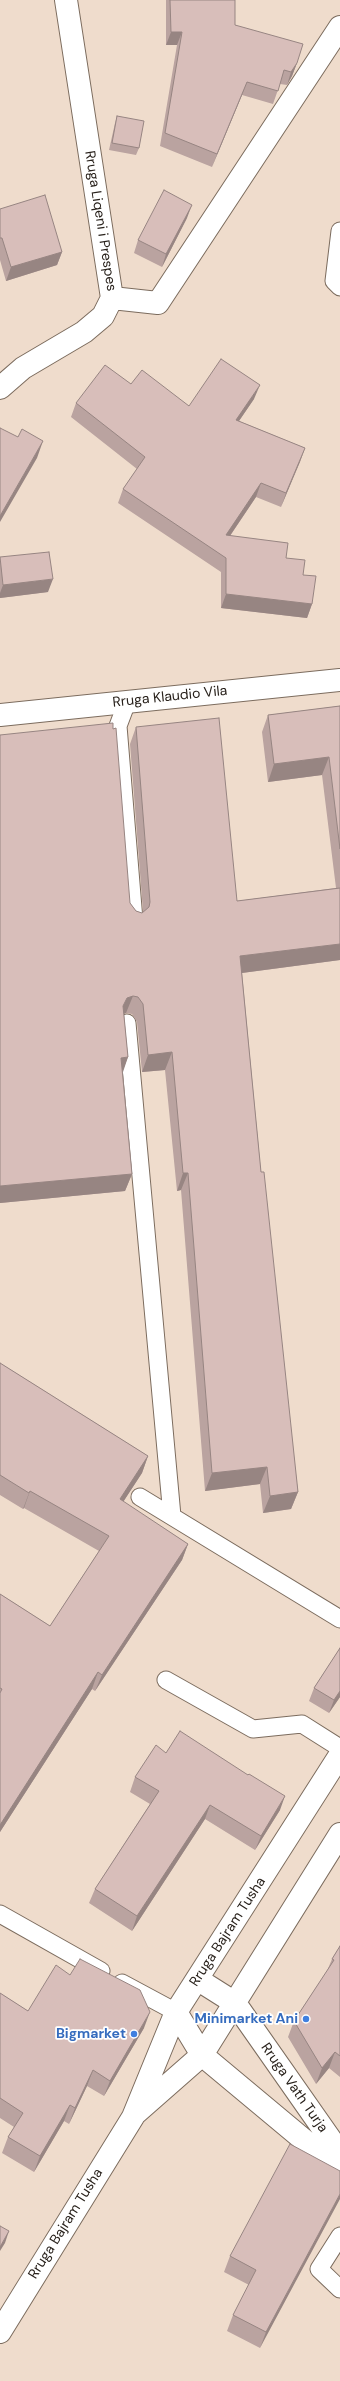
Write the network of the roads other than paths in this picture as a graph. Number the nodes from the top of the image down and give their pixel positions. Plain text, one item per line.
1 (66, 0) edge
2 (340, 27) edge
3 (340, 231) edge
4 (340, 287) edge
5 (112, 298) junction
6 (0, 388) edge
7 (340, 680) edge
8 (127, 702) junction
9 (0, 715) edge
10 (134, 920) edge
11 (127, 1023) dead end
12 (140, 1497) dead end
13 (172, 1516) junction
14 (340, 1619) edge
15 (166, 1680) dead end
16 (340, 1748) edge
17 (340, 1755) edge
18 (340, 1834) edge
19 (0, 1914) edge
20 (197, 1979) junction
21 (235, 2003) junction
22 (176, 2012) junction
23 (202, 2055) junction
24 (133, 2117) junction
25 (340, 2153) edge
26 (340, 2170) edge
27 (340, 2236) edge
28 (340, 2289) edge
29 (0, 2332) edge

1 - 5 street, Rruga Liqeni i Prespes
2 - 5 street
3 - 4 lane
5 - 6 street, Rruga Liqeni i Prespes
7 - 8 street, Rruga Klaudio Vila
8 - 9 street, Rruga Klaudio Vila
8 - 10 lane
11 - 13 lane
12 - 13 lane
13 - 14 lane
15 - 16 lane
17 - 20 street, Rruga Bajram Tusha
18 - 21 street, Rruga Bajram Tusha
19 - 22 lane
20 - 21 street
20 - 22 street, Rruga Bajram Tusha
21 - 23 street, Rruga Bajram Tusha
21 - 25 street, Rruga Vath Turja
22 - 23 street, Rruga Vath Turja
22 - 24 street, Rruga Bajram Tusha
23 - 24 street, Rruga Bajram Tusha
23 - 26 street, Rruga Vath Turja
24 - 29 street, Rruga Bajram Tusha
27 - 28 lane

